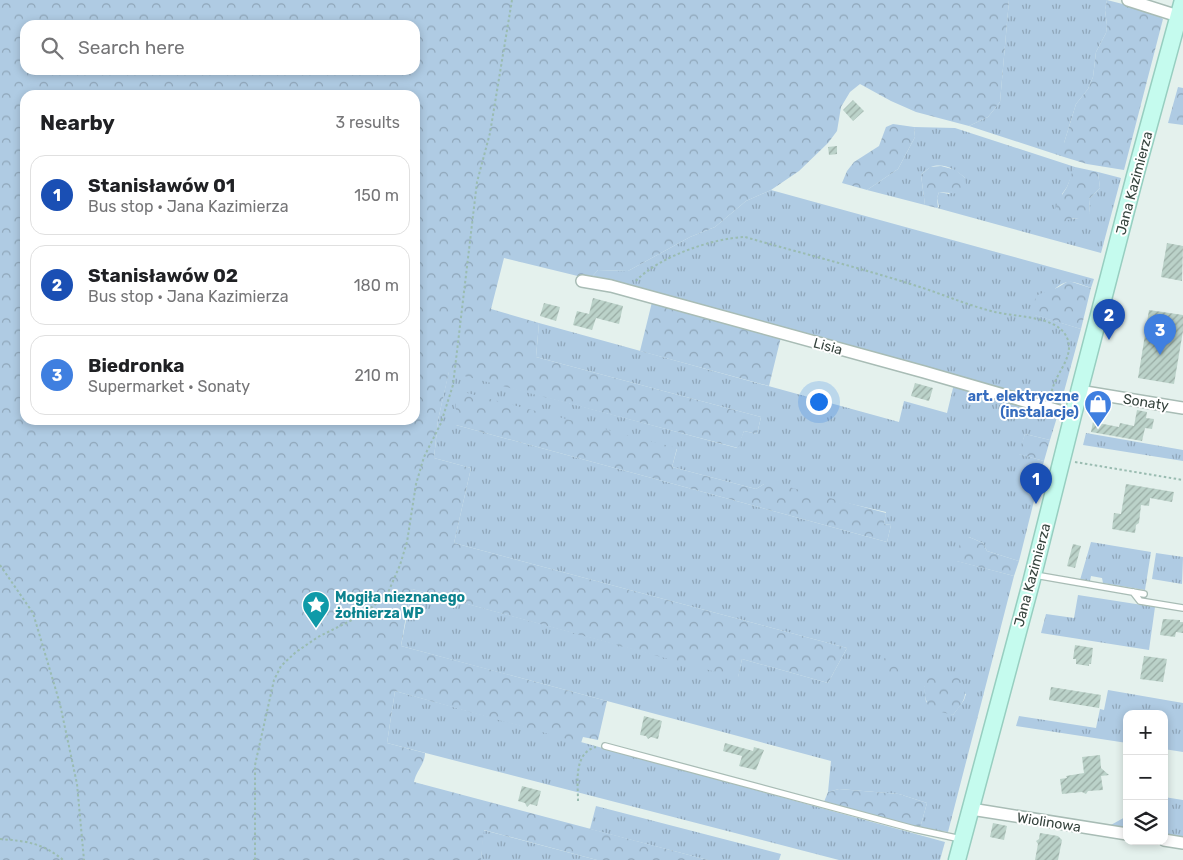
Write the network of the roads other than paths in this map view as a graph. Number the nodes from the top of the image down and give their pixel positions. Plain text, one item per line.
1 (1128, 0) edge
2 (1180, 8) edge
3 (582, 280) dead end
4 (1079, 391) junction
5 (1183, 408) edge
6 (1073, 415) junction
7 (1033, 575) junction
8 (1133, 592) junction
9 (1144, 594) dead end
10 (1183, 608) edge
11 (604, 746) road end
12 (970, 809) junction
13 (1123, 833) edge
14 (963, 839) junction
15 (1168, 841) edge
16 (1183, 843) edge
17 (957, 860) edge

1 - 2 street
2 - 4 main road, Jana Kazimierza
3 - 6 street, Lisia
4 - 5 street, Sonaty
4 - 6 main road, Jana Kazimierza
6 - 7 main road, Jana Kazimierza
7 - 8 lane
7 - 12 main road, Jana Kazimierza
8 - 9 lane
8 - 10 lane
11 - 14 lane
12 - 13 street, Wiolinowa
12 - 14 main road, Jana Kazimierza
14 - 17 main road, Jana Kazimierza
15 - 16 street

